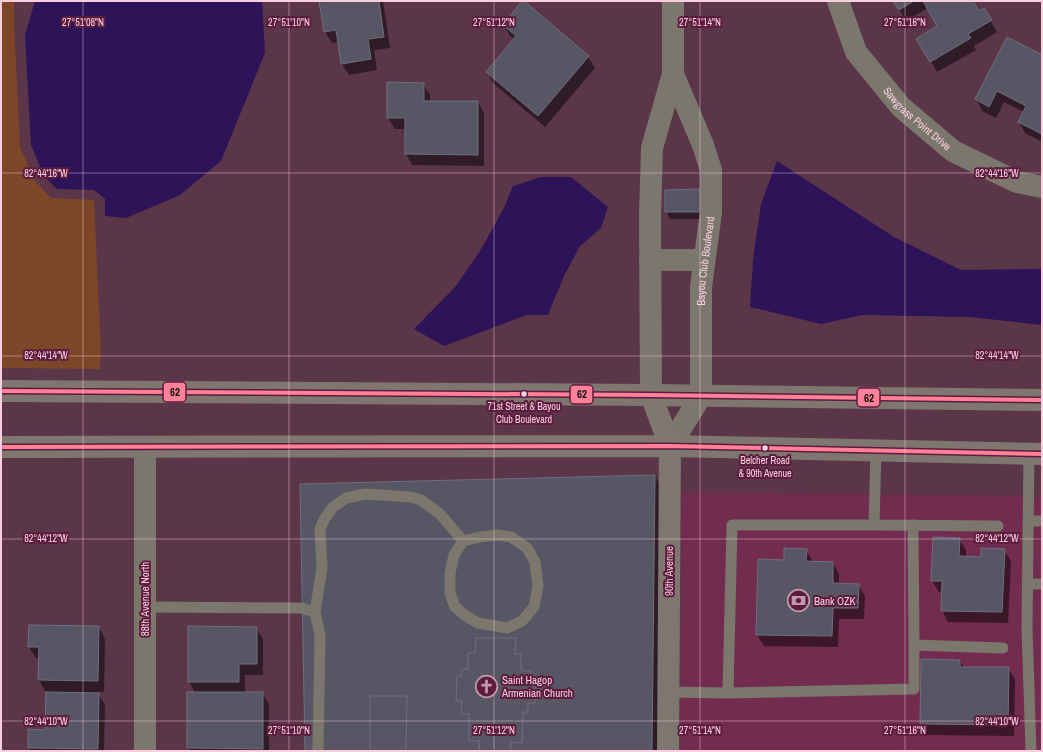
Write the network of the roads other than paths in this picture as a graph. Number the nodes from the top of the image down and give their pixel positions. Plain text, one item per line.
1 (673, 1) edge
2 (838, 1) edge
3 (673, 74) junction
4 (1042, 187) edge
5 (650, 260) junction
6 (704, 260) junction
7 (1, 391) edge
8 (651, 395) junction
9 (701, 396) junction
10 (1042, 400) edge
11 (670, 446) junction
12 (1, 447) edge
13 (145, 447) junction
14 (876, 450) junction
15 (1035, 454) edge
16 (1028, 521) junction
17 (1042, 521) edge
18 (874, 525) junction
19 (913, 525) junction
20 (998, 526) dead end
21 (463, 541) junction
22 (1027, 584) junction
23 (1042, 584) edge
24 (145, 607) junction
25 (315, 612) junction
26 (914, 645) junction
27 (1003, 648) dead end
28 (668, 692) junction
29 (728, 693) junction
30 (145, 751) edge
31 (318, 751) edge
32 (668, 751) edge
33 (1031, 751) edge

1 - 3 street, Bayou Club Boulevard
2 - 4 street, Sawgrass Point Drive
3 - 5 street, Bayou Club Boulevard
3 - 6 street, Bayou Club Boulevard
5 - 6 street
5 - 8 street, Bayou Club Boulevard
6 - 9 street, Bayou Club Boulevard
7 - 8 main road
8 - 9 main road
8 - 11 main road, 90th Avenue
9 - 10 main road
9 - 11 street
11 - 13 main road
11 - 14 main road
11 - 28 main road, 90th Avenue
12 - 13 main road
13 - 24 street, 88th Avenue North
14 - 15 main road
14 - 18 lane
15 - 16 lane
16 - 17 lane
16 - 22 lane
18 - 19 lane
18 - 29 lane
19 - 20 lane
19 - 26 lane
21 - 21 lane
21 - 25 lane
22 - 23 lane
22 - 33 lane
24 - 25 lane
24 - 30 street, 88th Avenue North
25 - 31 lane
26 - 27 lane
26 - 29 lane
28 - 29 lane
28 - 32 main road, 90th Avenue

